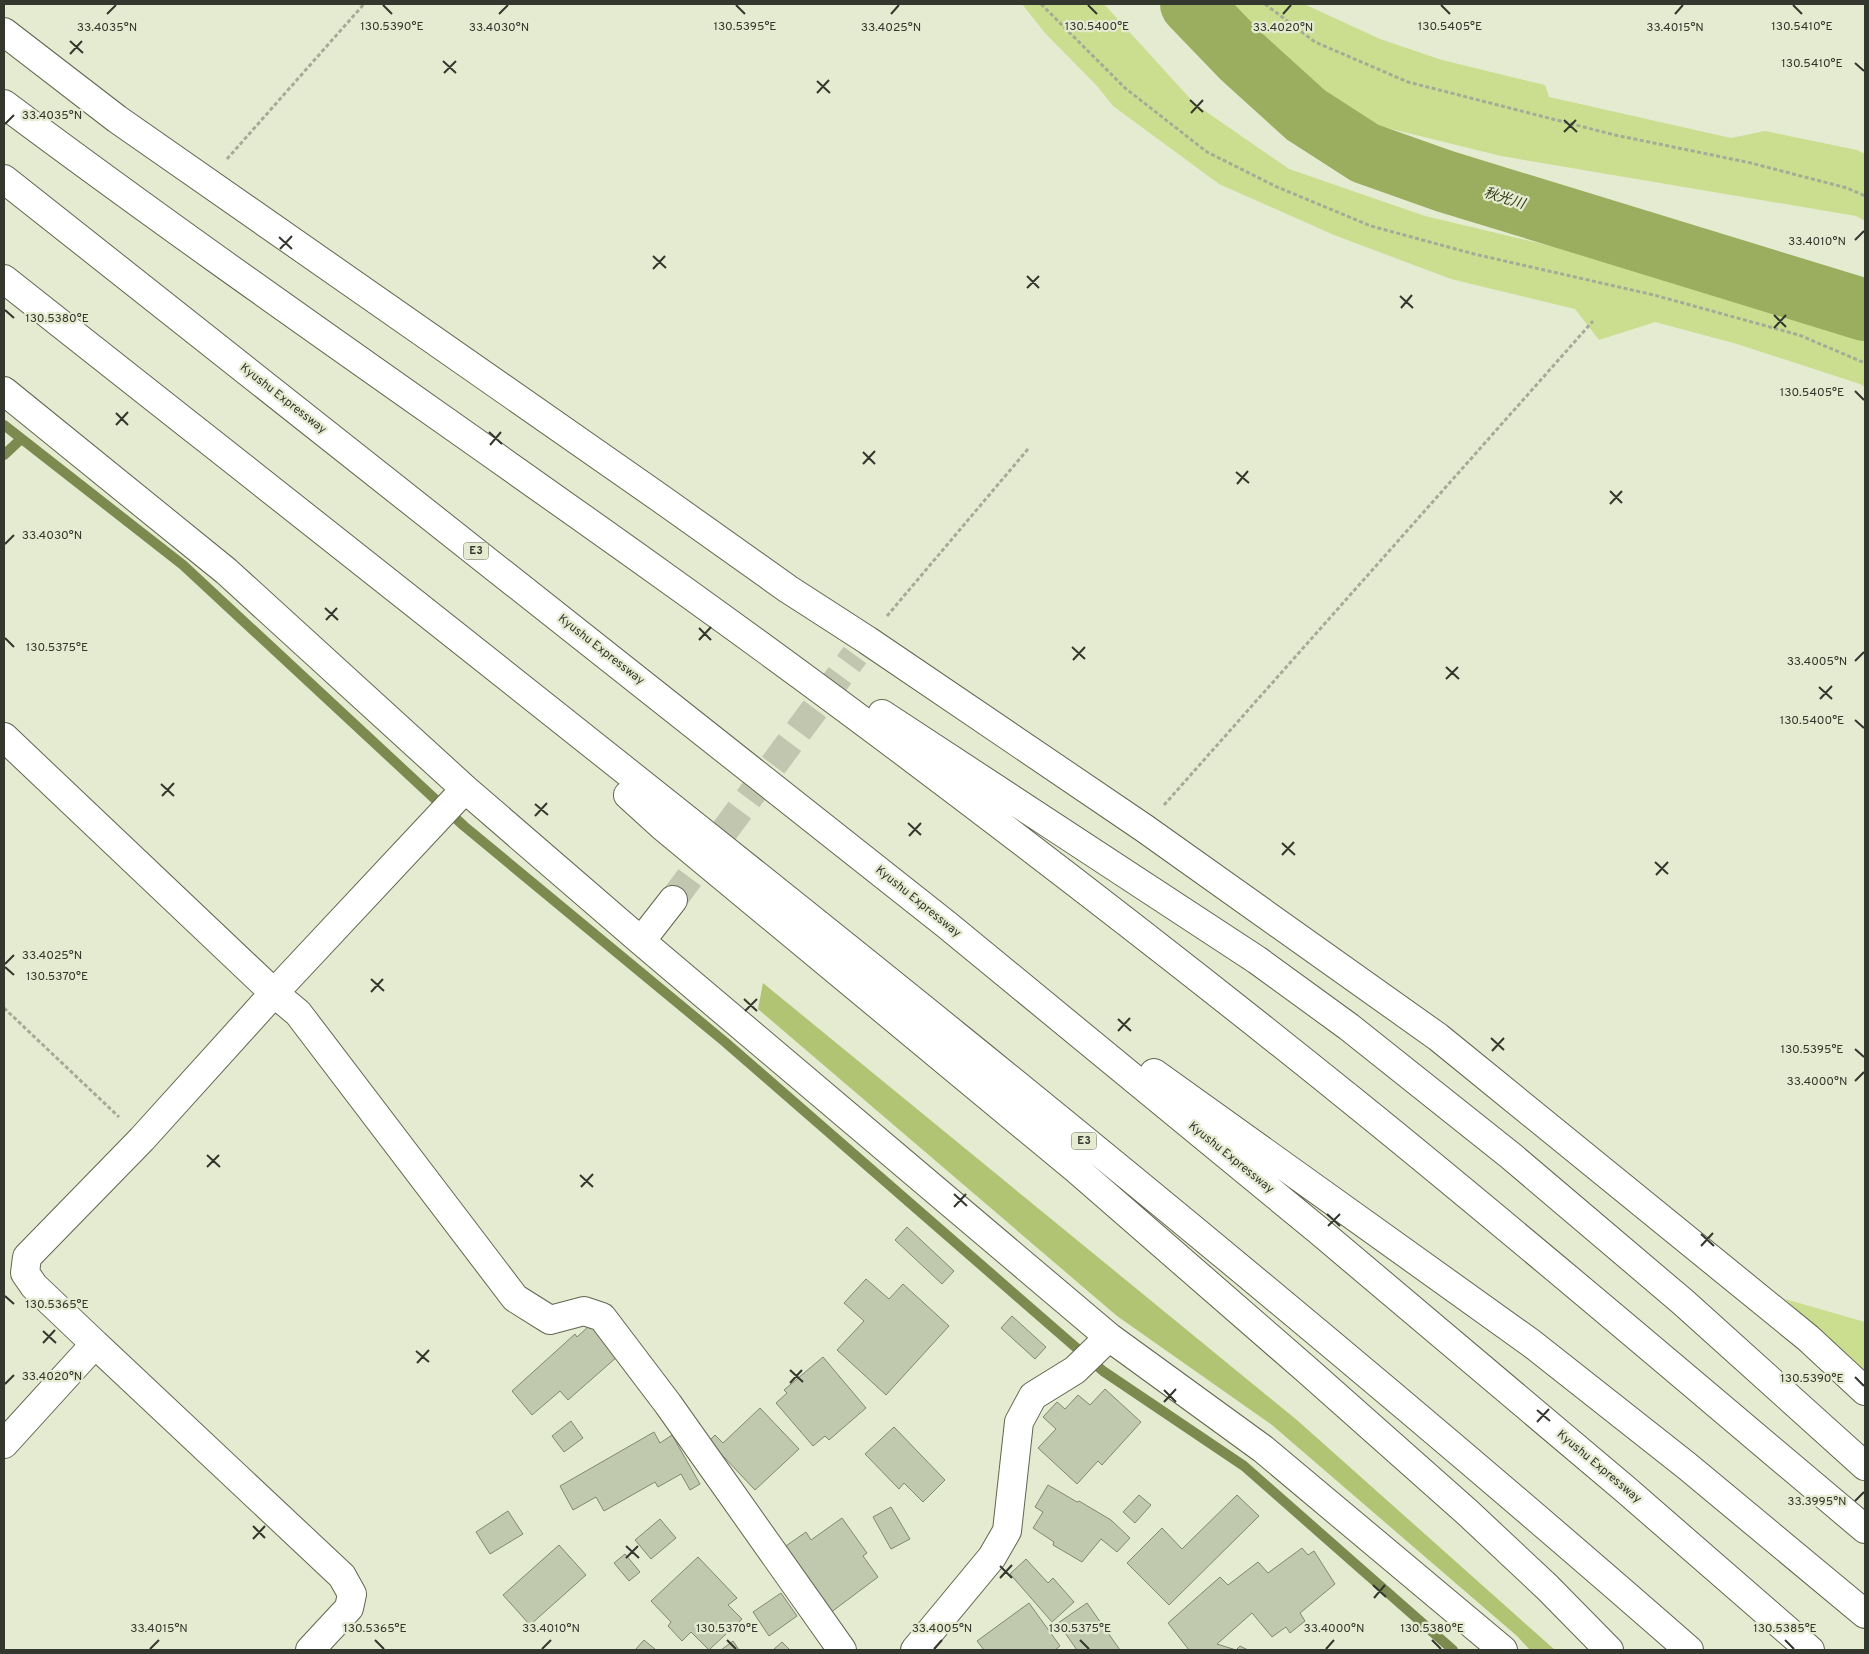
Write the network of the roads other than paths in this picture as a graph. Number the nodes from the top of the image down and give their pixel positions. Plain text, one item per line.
1 (4, 32) edge
2 (4, 104) edge
3 (4, 179) edge
4 (4, 279) edge
5 (4, 391) edge
6 (574, 511) junction
7 (468, 645) junction
8 (4, 737) edge
9 (466, 789) junction
10 (673, 900) tunnel mouth
11 (947, 925) junction
12 (641, 940) junction
13 (274, 993) junction
14 (1108, 1337) junction
15 (95, 1344) junction
16 (1865, 1391) edge
17 (4, 1444) edge
18 (1865, 1466) edge
19 (1865, 1529) edge
20 (1865, 1614) edge
21 (310, 1650) edge
22 (842, 1650) edge
23 (915, 1650) edge
24 (1503, 1650) edge
25 (1609, 1650) edge
26 (1689, 1650) edge
27 (1810, 1650) edge

1 - 16 main road
2 - 6 main road
3 - 11 main road, Kyushu Expressway / E3
4 - 7 main road, E3
5 - 9 main road
6 - 18 main road
6 - 19 main road
7 - 25 main road
7 - 26 main road, E3
8 - 13 main road
9 - 12 main road
9 - 13 main road
10 - 12 main road
11 - 20 main road
11 - 27 main road, Kyushu Expressway / E3
12 - 14 main road
13 - 15 main road
13 - 22 main road
14 - 23 main road
14 - 24 main road
15 - 17 main road
15 - 21 main road

